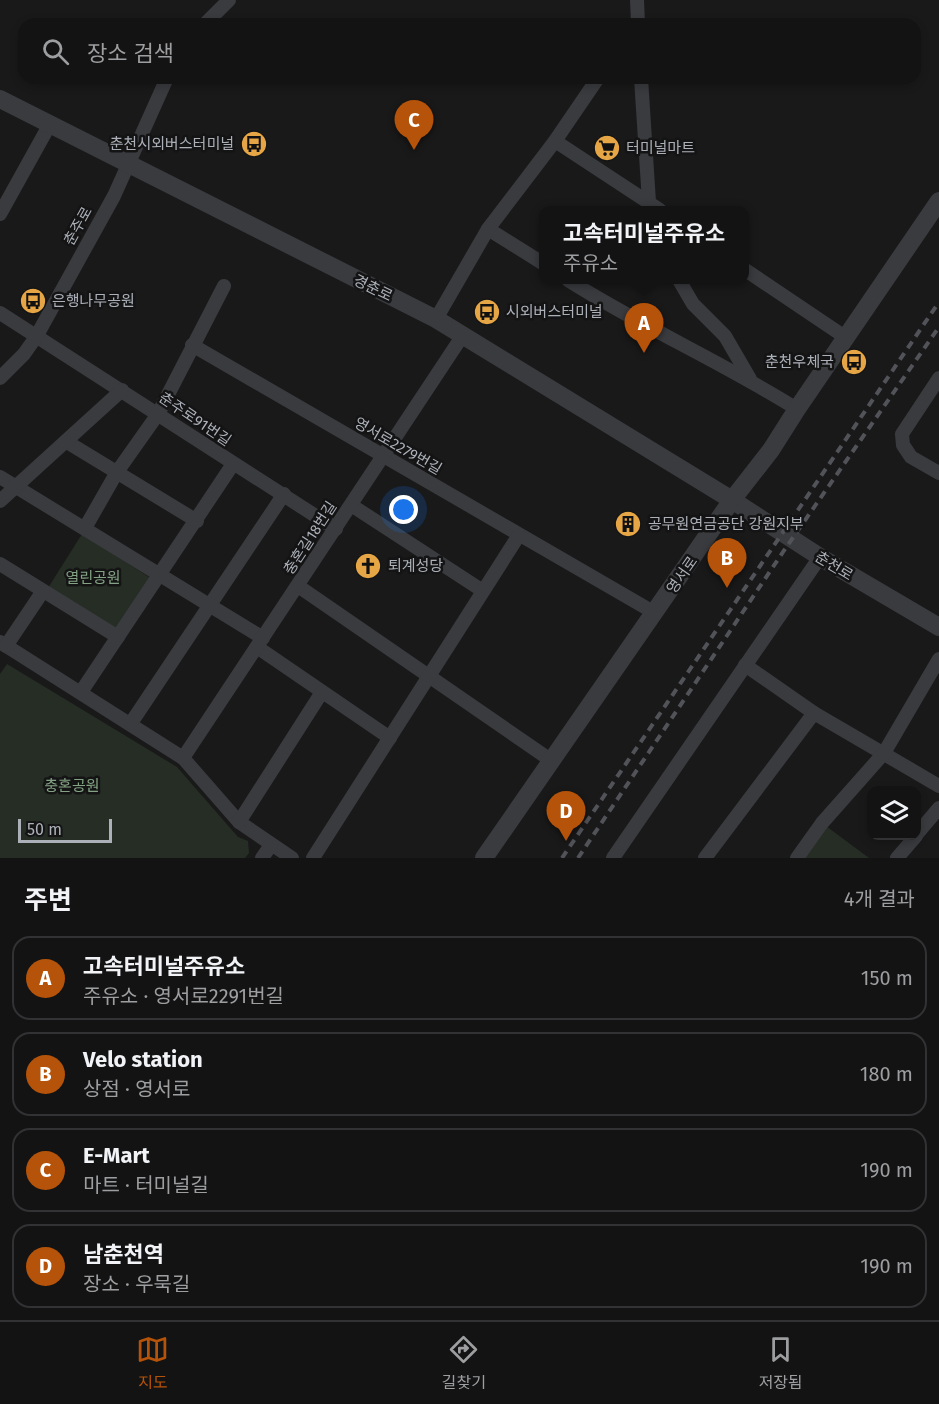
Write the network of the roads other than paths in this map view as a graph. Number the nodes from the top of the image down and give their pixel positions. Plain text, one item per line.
1 (230, 0) edge
2 (637, 0) edge
3 (211, 18) edge
4 (637, 18) edge
5 (164, 84) edge
6 (594, 84) edge
7 (642, 84) edge
8 (0, 99) edge
9 (50, 124) junction
10 (555, 141) junction
11 (128, 164) junction
12 (939, 201) edge
13 (654, 206) edge
14 (0, 212) edge
15 (488, 229) junction
16 (539, 261) edge
17 (749, 272) edge
18 (576, 284) edge
19 (682, 284) edge
20 (224, 286) dead end
21 (0, 313) edge
22 (436, 319) junction
23 (463, 335) junction
24 (36, 337) junction
25 (845, 337) junction
26 (192, 345) junction
27 (0, 378) edge
28 (939, 378) edge
29 (751, 380) junction
30 (122, 390) junction
31 (797, 409) junction
32 (158, 414) junction
33 (67, 442) junction
34 (383, 457) junction
35 (233, 464) junction
36 (117, 472) junction
37 (939, 473) edge
38 (0, 477) edge
39 (15, 486) junction
40 (284, 494) junction
41 (732, 500) junction
42 (0, 501) edge
43 (351, 505) junction
44 (197, 521) junction
45 (85, 528) junction
46 (336, 529) junction
47 (519, 535) junction
48 (820, 557) junction
49 (0, 564) edge
50 (158, 574) junction
51 (298, 586) junction
52 (43, 591) junction
53 (483, 591) junction
54 (210, 604) junction
55 (655, 613) junction
56 (939, 627) edge
57 (118, 637) junction
58 (260, 643) junction
59 (3, 644) edge
60 (939, 660) edge
61 (745, 665) junction
62 (429, 677) junction
63 (81, 692) junction
64 (322, 692) junction
65 (814, 713) junction
66 (131, 723) junction
67 (390, 738) junction
68 (884, 753) junction
69 (183, 758) junction
70 (552, 762) junction
71 (939, 786) edge
72 (939, 808) edge
73 (239, 822) junction
74 (921, 829) edge
75 (912, 840) edge
76 (271, 845) junction
77 (618, 856) edge
78 (262, 858) edge
79 (292, 858) edge
80 (313, 858) edge
81 (484, 858) edge
82 (705, 858) edge
83 (797, 858) edge
84 (897, 858) edge

1 - 3 street
2 - 4 street
5 - 11 street, 춘주로
6 - 10 street
7 - 13 street
8 - 9 street, 경춘로
9 - 11 street, 경춘로
9 - 14 street
10 - 13 street
10 - 15 street
11 - 22 street, 경춘로
11 - 24 street, 춘주로
12 - 25 street, 영서로
15 - 16 street
15 - 22 street
17 - 25 street
18 - 29 street
19 - 29 street
20 - 26 street
21 - 24 street, 춘주로91번길
22 - 23 street, 경춘로
23 - 34 street, 충혼길18번길
23 - 41 street, 경춘로
24 - 27 street, 춘주로
24 - 30 street, 춘주로91번길
25 - 31 street, 영서로
26 - 32 street
26 - 34 street, 영서로2279번길
28 - 37 street
29 - 31 street
30 - 32 street, 춘주로91번길
30 - 33 street
31 - 41 street, 영서로
32 - 35 street, 춘주로91번길
32 - 36 street
33 - 36 street
33 - 39 street
34 - 43 street, 충혼길18번길
34 - 47 street, 영서로2279번길
35 - 40 street, 춘주로91번길
35 - 44 street
36 - 44 street
36 - 45 street
38 - 39 street
39 - 42 street
39 - 45 street
40 - 46 street, 춘주로91번길
40 - 54 street
41 - 48 street, 춘천로
41 - 55 street, 영서로
43 - 46 street, 충혼길18번길
43 - 53 street
44 - 50 street
45 - 50 street
46 - 51 street, 충혼길18번길
47 - 53 street
47 - 55 street, 영서로2279번길
48 - 56 street, 춘천로
48 - 61 street
49 - 52 street
50 - 54 street
50 - 57 street
51 - 58 street, 충혼길18번길
51 - 62 street
52 - 57 street
52 - 59 street
53 - 62 street
54 - 58 street
54 - 66 street
55 - 70 street, 영서로
57 - 63 street
58 - 64 street
58 - 69 street, 충혼길18번길
59 - 63 street
60 - 68 street
61 - 65 street
61 - 77 street
62 - 67 street
62 - 70 street
63 - 66 street
64 - 67 street
64 - 73 street
65 - 68 street
65 - 82 street
66 - 69 street
67 - 80 street
68 - 71 street
68 - 83 street
69 - 73 street
70 - 81 street, 영서로
72 - 74 street
73 - 76 street
75 - 84 street
76 - 78 street
76 - 79 street

